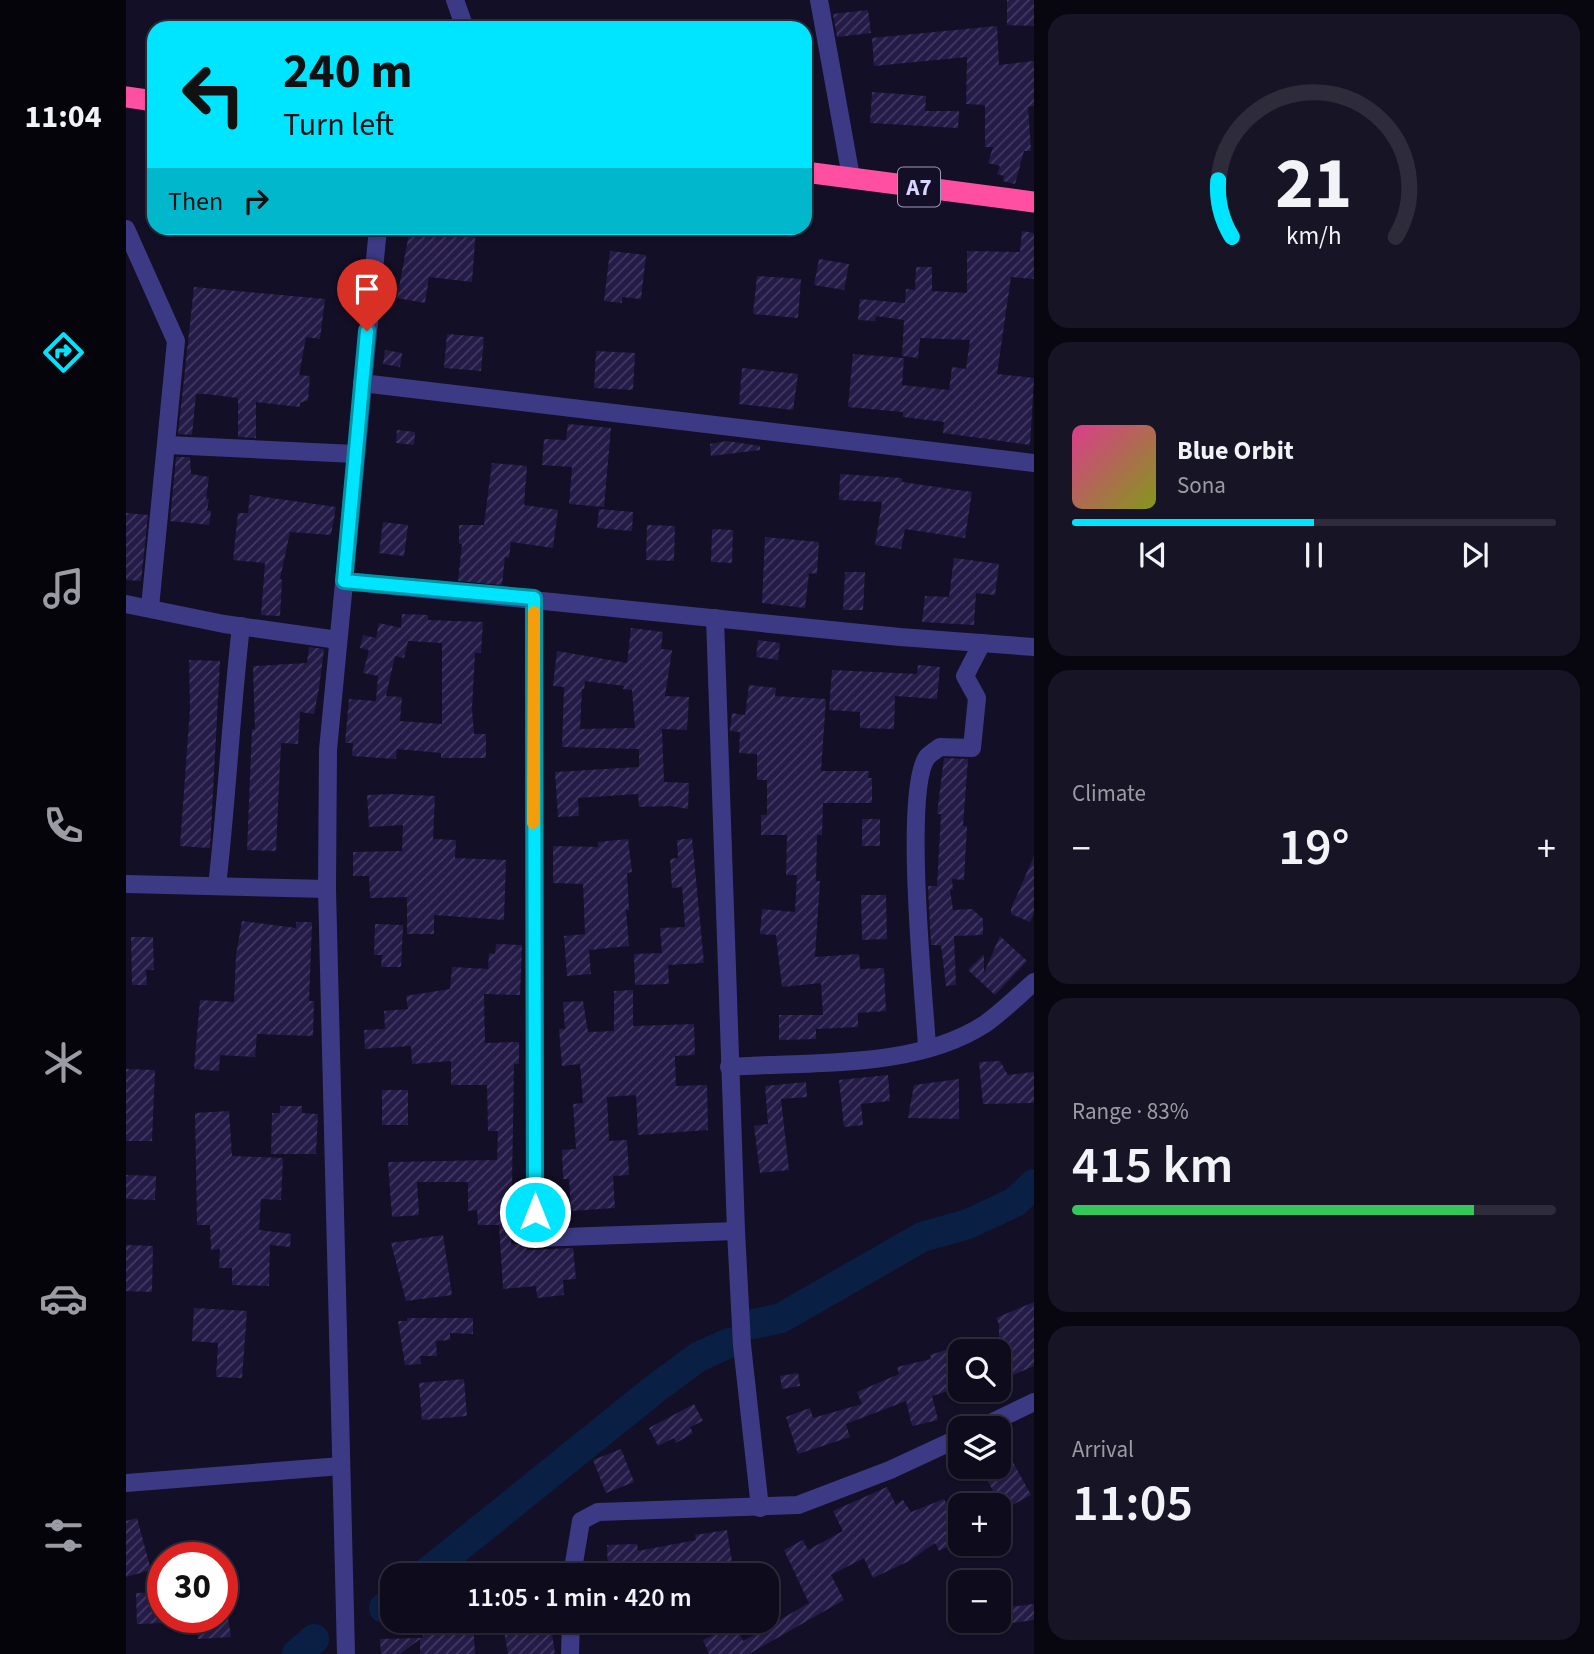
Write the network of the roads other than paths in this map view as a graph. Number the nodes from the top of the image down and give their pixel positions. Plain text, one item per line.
1 (455, 0) edge
2 (819, 0) edge
3 (463, 21) edge
4 (126, 97) edge
5 (147, 100) edge
6 (812, 173) edge
7 (851, 177) junction
8 (1034, 202) edge
9 (126, 229) edge
10 (377, 235) edge
11 (362, 383) junction
12 (168, 446) junction
13 (355, 454) junction
14 (1034, 463) edge
15 (344, 581) junction
16 (534, 598) junction
17 (126, 604) edge
18 (150, 607) junction
19 (715, 618) junction
20 (240, 626) junction
21 (338, 640) junction
22 (982, 643) junction
23 (1034, 647) edge
24 (126, 884) edge
25 (218, 887) junction
26 (327, 889) junction
27 (1034, 982) edge
28 (927, 1046) junction
29 (729, 1067) junction
30 (736, 1231) junction
31 (1034, 1402) edge
32 (1005, 1416) edge
33 (948, 1443) edge
34 (341, 1466) junction
35 (126, 1483) edge
36 (760, 1508) junction
37 (574, 1563) edge
38 (570, 1633) edge
39 (346, 1654) edge
40 (570, 1654) edge

1 - 3 street
2 - 7 street
4 - 5 highway
6 - 7 highway, A7
7 - 8 highway, A7
9 - 12 street
10 - 11 street
11 - 13 street
11 - 14 street
12 - 13 street
12 - 18 street
13 - 15 street
15 - 16 street
15 - 21 street
16 - 19 street
16 - 30 street
17 - 18 street
18 - 20 street
19 - 22 street
19 - 29 street
20 - 21 street
20 - 25 street
21 - 26 street
22 - 23 street
22 - 28 street
24 - 25 street
25 - 26 street
26 - 34 street
27 - 28 street
28 - 29 street
29 - 30 street
30 - 36 street
31 - 32 street
33 - 36 street
34 - 35 street
34 - 39 street
36 - 37 street
38 - 40 street

